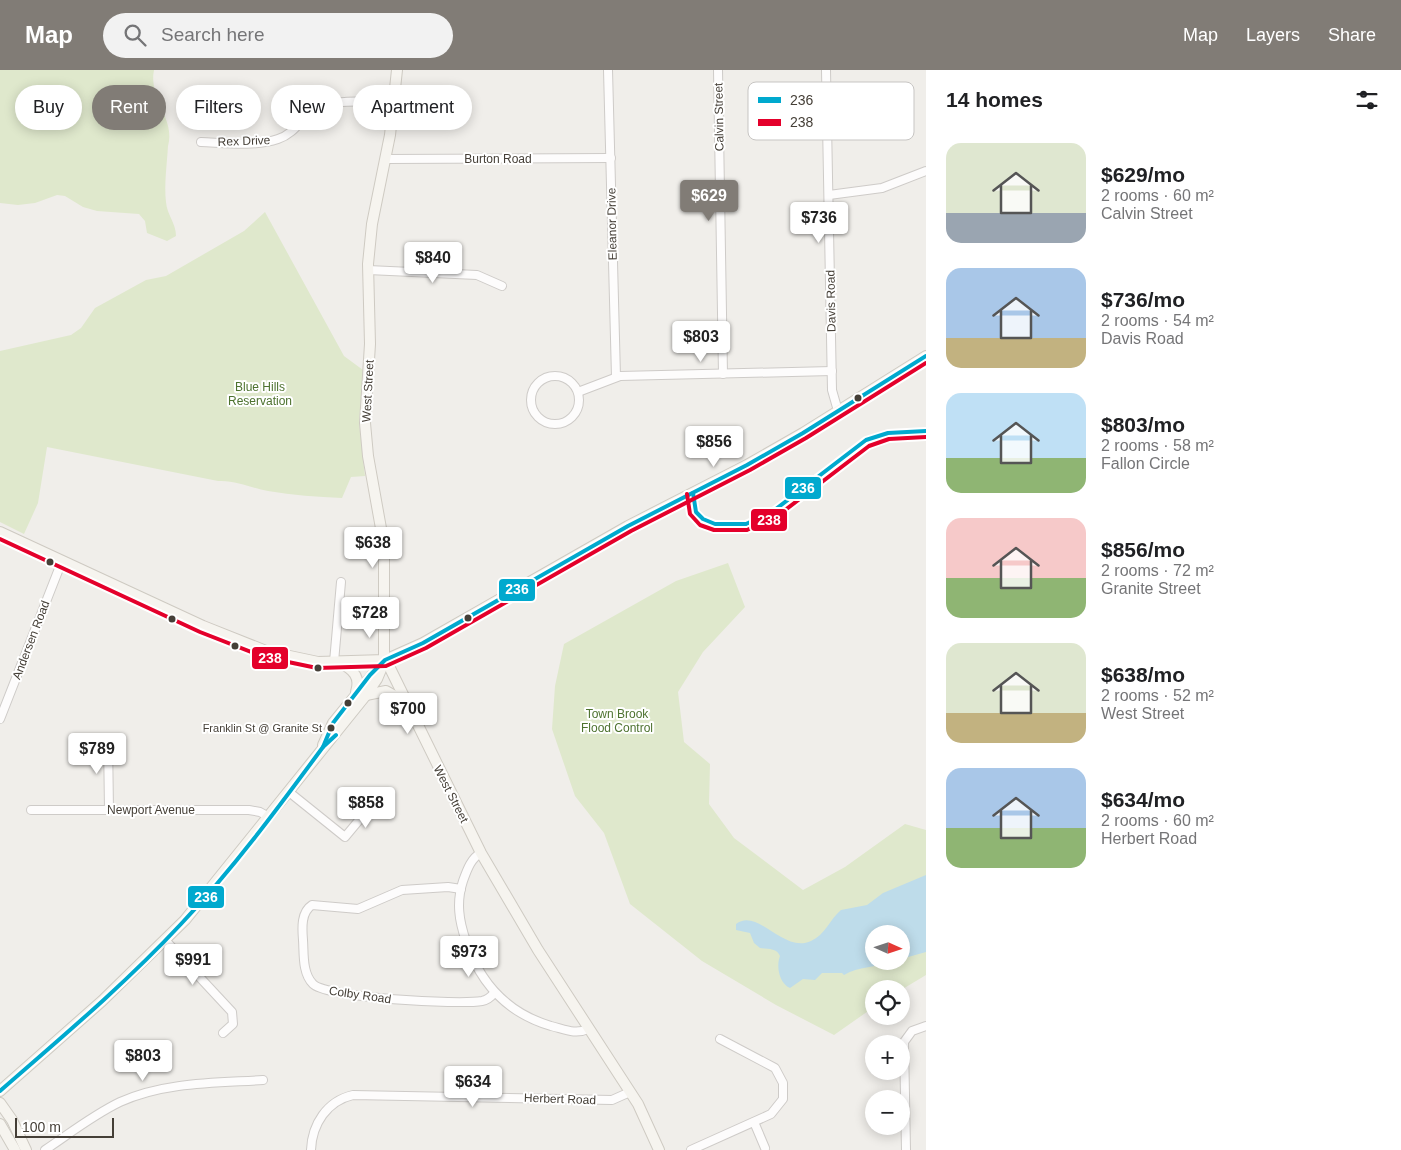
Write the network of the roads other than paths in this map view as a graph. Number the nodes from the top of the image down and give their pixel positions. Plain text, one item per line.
1 (397, 70) edge
2 (608, 70) edge
3 (718, 70) edge
4 (396, 85) edge
5 (353, 103) edge
6 (390, 130) edge
7 (828, 140) edge
8 (201, 142) dead end
9 (611, 158) junction
10 (385, 159) junction
11 (926, 171) edge
12 (829, 195) junction
13 (368, 270) junction
14 (502, 286) dead end
15 (926, 356) edge
16 (832, 372) junction
17 (723, 374) junction
18 (616, 377) junction
19 (578, 392) junction
20 (838, 411) junction
21 (0, 532) edge
22 (62, 561) junction
23 (341, 582) dead end
24 (385, 660) junction
25 (337, 662) junction
26 (355, 694) junction
27 (366, 695) junction
28 (405, 702) junction
29 (0, 719) edge
30 (108, 740) dead end
31 (323, 747) junction
32 (289, 792) junction
33 (370, 807) dead end
34 (31, 810) dead end
35 (109, 810) junction
36 (269, 818) junction
37 (481, 853) junction
38 (461, 889) junction
39 (165, 940) junction
40 (494, 993) junction
41 (926, 1026) edge
42 (588, 1028) junction
43 (222, 1033) dead end
44 (720, 1039) dead end
45 (263, 1080) dead end
46 (0, 1091) edge
47 (630, 1092) junction
48 (0, 1103) edge
49 (754, 1122) junction
50 (0, 1124) edge
51 (765, 1149) edge
52 (15, 1150) edge
53 (26, 1150) edge
54 (45, 1150) edge
55 (310, 1150) edge
56 (659, 1150) edge
57 (691, 1150) edge
58 (775, 1150) edge
59 (906, 1150) edge

1 - 4 main road, West Street
2 - 9 street, Eleanor Drive
3 - 17 street, Calvin Street
5 - 8 street, Rex Drive
6 - 10 main road, West Street
7 - 12 street, Davis Road
9 - 10 street, Burton Road
9 - 18 street, Eleanor Drive
10 - 13 main road, West Street
11 - 12 street
12 - 16 street, Davis Road
13 - 14 street
13 - 24 main road, West Street
15 - 20 main road
16 - 17 street
16 - 20 street, Davis Road
17 - 18 street
18 - 19 street
19 - 19 street
20 - 24 main road
21 - 22 main road
22 - 25 main road
22 - 29 street, Andersen Road
23 - 25 street
24 - 25 main road
24 - 26 main road
24 - 27 main road
24 - 28 main road, West Street
25 - 26 main road
26 - 31 main road
27 - 28 main road
27 - 31 main road
28 - 37 main road, West Street
30 - 35 street
31 - 32 main road
32 - 33 street
32 - 36 main road
34 - 35 street, Newport Avenue
35 - 36 street, Newport Avenue
36 - 39 main road
37 - 38 street
37 - 42 main road, West Street
38 - 40 street
38 - 40 street, Colby Road
39 - 43 street
39 - 46 main road
40 - 42 street
41 - 59 street
42 - 47 main road, West Street
44 - 49 street
45 - 54 street
47 - 55 street, Herbert Road
47 - 56 main road, West Street
48 - 53 main road
49 - 51 street
49 - 57 street
50 - 52 main road
51 - 58 street

